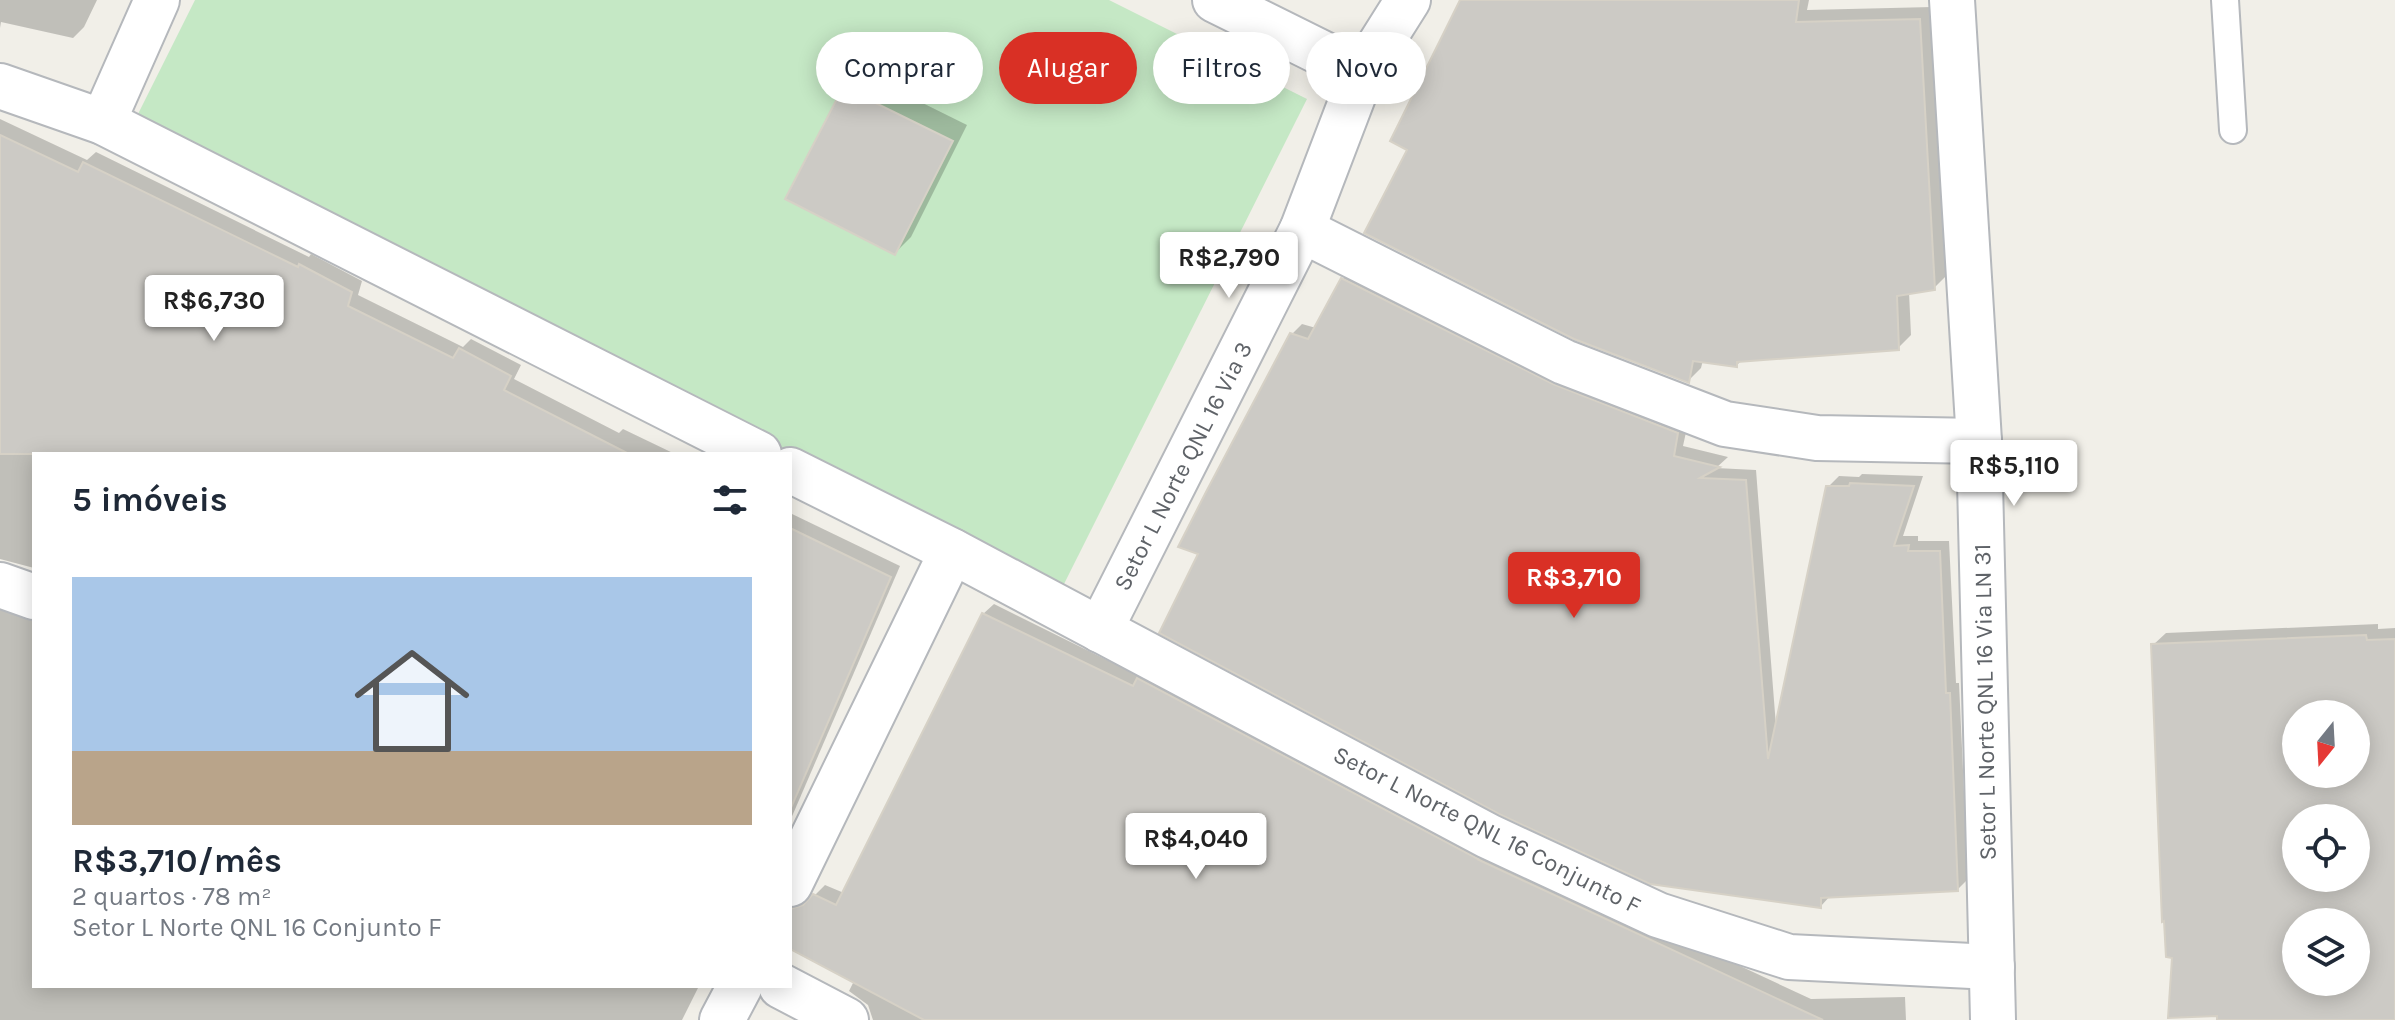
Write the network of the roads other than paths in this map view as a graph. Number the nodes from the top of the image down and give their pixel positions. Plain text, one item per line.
1 (157, 0) edge
2 (1215, 0) edge
3 (1408, 0) edge
4 (1952, 0) edge
5 (2225, 0) edge
6 (1388, 32) edge
7 (1306, 45) edge
8 (0, 86) edge
9 (1350, 104) edge
10 (103, 122) junction
11 (2233, 130) dead end
12 (1302, 230) junction
13 (1979, 441) junction
14 (755, 452) edge
15 (792, 471) edge
16 (952, 551) junction
17 (0, 585) edge
18 (32, 596) edge
19 (1100, 630) junction
20 (792, 880) edge
21 (1992, 967) junction
22 (739, 988) edge
23 (785, 988) edge
24 (722, 1020) edge
25 (846, 1020) edge
26 (1993, 1020) edge

1 - 10 street
2 - 7 street
3 - 6 street, Setor L Norte QNL 16 Via 3
4 - 13 street, Setor L Norte QNL 16 Via LN 31
5 - 11 lane
8 - 10 street
9 - 12 street, Setor L Norte QNL 16 Via 3
10 - 14 street
12 - 13 street
12 - 19 street, Setor L Norte QNL 16 Via 3
13 - 21 street, Setor L Norte QNL 16 Via LN 31
15 - 16 street, Setor L Norte QNL 16 Conjunto F
16 - 19 street, Setor L Norte QNL 16 Conjunto F
16 - 20 street
17 - 18 street
19 - 21 street, Setor L Norte QNL 16 Conjunto F
21 - 26 street, Setor L Norte QNL 16 Via LN 31
22 - 24 street
23 - 25 street

